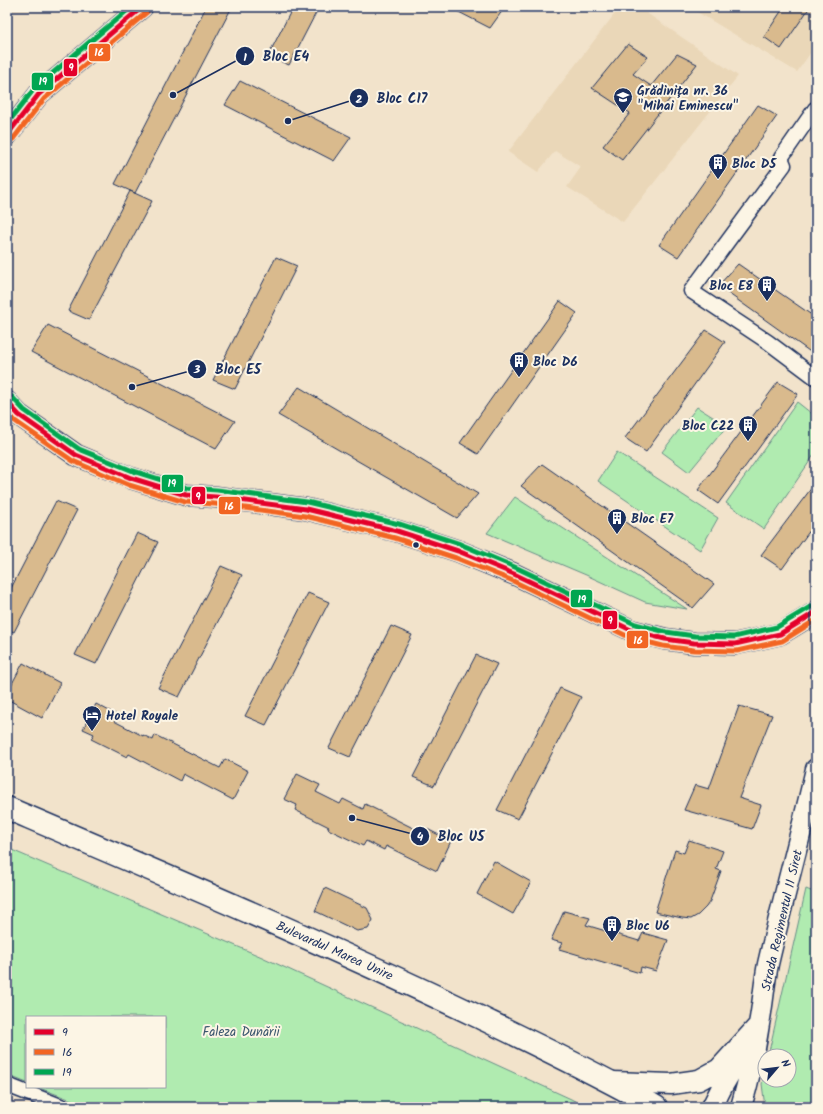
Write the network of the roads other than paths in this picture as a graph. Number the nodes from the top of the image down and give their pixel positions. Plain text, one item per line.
1 (142, 7) edge
2 (816, 110) edge
3 (7, 135) edge
4 (816, 378) edge
5 (7, 402) edge
6 (816, 612) edge
7 (816, 626) edge
8 (788, 630) junction
9 (816, 769) edge
10 (7, 808) edge
11 (759, 1025) junction
12 (612, 1082) junction
13 (7, 1085) edge
14 (63, 1107) edge
15 (656, 1107) edge
16 (712, 1107) edge
17 (741, 1107) edge
18 (754, 1107) edge

1 - 3 street
2 - 4 street
5 - 8 street
6 - 8 street
7 - 8 street
9 - 11 street, Strada Regimentul 11 Siret
10 - 12 main road, Bulevardul Marea Unire
11 - 12 street
11 - 16 street
11 - 17 street
11 - 18 street
12 - 15 main road, Bulevardul Marea Unire
13 - 14 street

